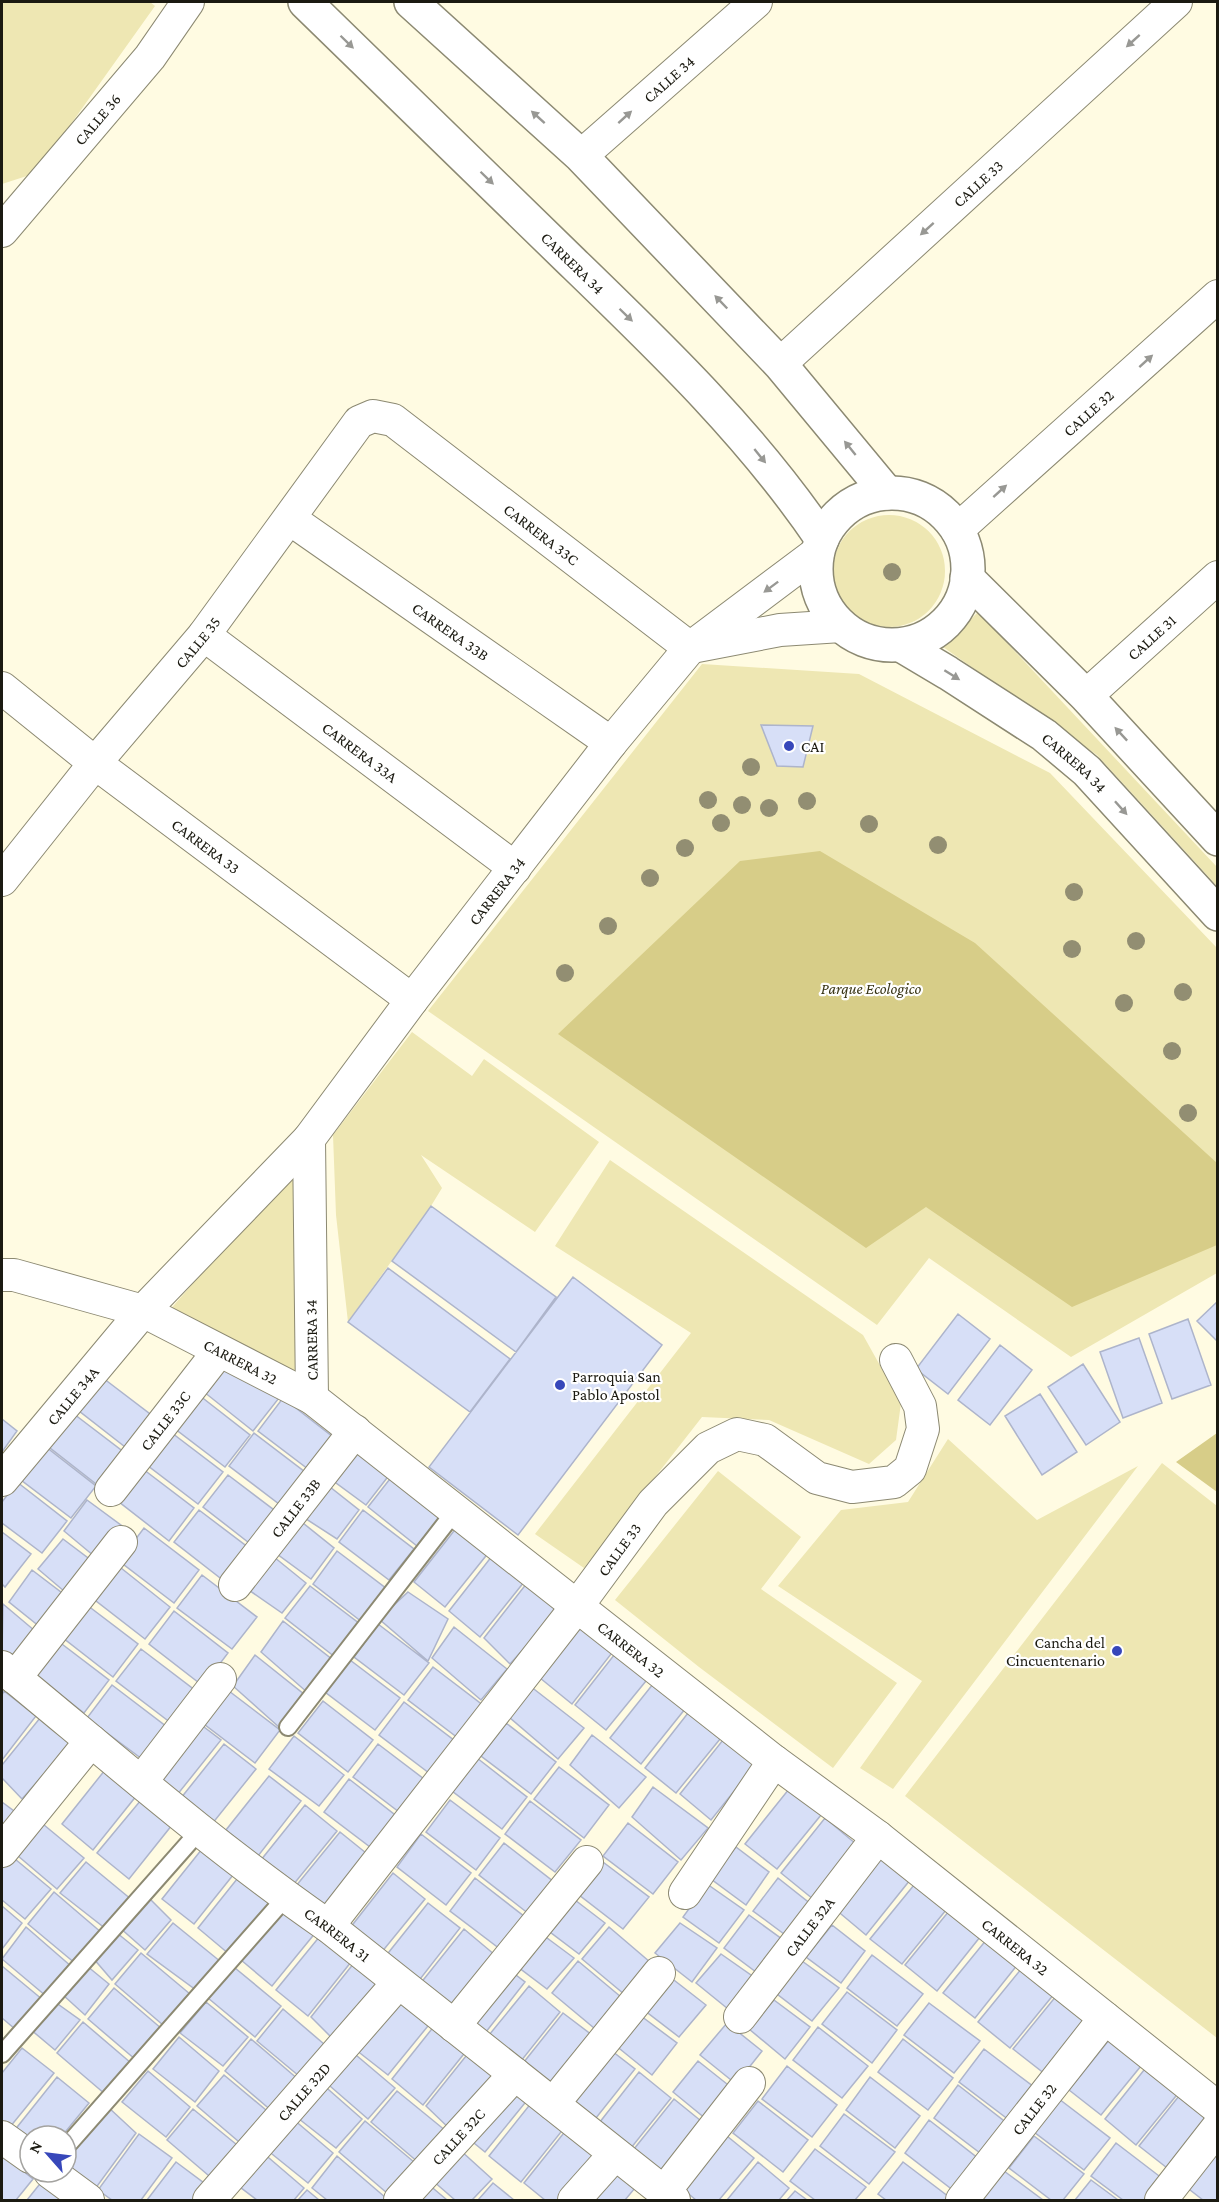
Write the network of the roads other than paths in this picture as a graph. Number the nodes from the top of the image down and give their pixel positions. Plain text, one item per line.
1 (188, 2) edge
2 (305, 2) edge
3 (411, 2) edge
4 (756, 2) edge
5 (1176, 2) edge
6 (581, 156) junction
7 (3, 227) edge
8 (1218, 296) edge
9 (780, 364) junction
10 (393, 420) joint
11 (887, 493) junction
12 (290, 519) junction
13 (957, 530) junction
14 (820, 545) junction
15 (1218, 577) edge
16 (967, 578) junction
17 (841, 626) junction
18 (204, 635) junction
19 (901, 645) junction
20 (690, 648) junction
21 (2, 688) edge
22 (1086, 696) junction
23 (611, 743) junction
24 (95, 763) junction
25 (1218, 838) edge
26 (515, 868) junction
27 (2, 880) edge
28 (1218, 914) edge
29 (412, 1000) junction
30 (309, 1138) junction
31 (2, 1275) edge
32 (143, 1311) junction
33 (219, 1351) junction
34 (896, 1360) dead end
35 (312, 1398) junction
36 (355, 1431) junction
37 (2, 1480) edge
38 (111, 1490) dead end
39 (456, 1510) junction
40 (121, 1542) dead end
41 (235, 1585) dead end
42 (578, 1605) junction
43 (8, 1673) edge
44 (220, 1679) dead end
45 (288, 1727) dead end
46 (91, 1741) junction
47 (774, 1761) junction
48 (141, 1782) junction
49 (201, 1829) junction
50 (878, 1837) junction
51 (2, 1851) edge
52 (587, 1862) dead end
53 (685, 1893) dead end
54 (286, 1897) junction
55 (328, 1926) junction
56 (659, 1973) dead end
57 (398, 1983) junction
58 (740, 2017) dead end
59 (1105, 2018) junction
60 (454, 2026) junction
61 (2, 2054) edge
62 (515, 2074) junction
63 (749, 2083) dead end
64 (553, 2104) junction
65 (1218, 2108) edge
66 (1218, 2127) edge
67 (78, 2133) edge
68 (2, 2137) edge
69 (18, 2148) edge
70 (615, 2154) junction
71 (67, 2184) edge
72 (669, 2196) edge
73 (88, 2200) edge
74 (209, 2200) edge
75 (400, 2200) edge
76 (574, 2200) edge
77 (962, 2200) edge
78 (1161, 2200) edge

1 - 7 street, CALLE 36
2 -> 14 main road, CARRERA 34
6 -> 3 main road
6 -> 4 street, CALLE 34
5 -> 9 street, CALLE 33
9 -> 6 main road
13 -> 8 street, CALLE 32
11 -> 9 main road
10 - 12 street, CALLE 35
10 - 20 street, CARRERA 33C
11 - 13 main road
11 - 14 main road
12 - 18 street, CALLE 35
12 - 23 street, CARRERA 33B
13 - 16 main road
14 - 17 main road
14 -> 20 street, CARRERA 34
15 - 22 street, CALLE 31
16 - 19 main road
16 - 22 main road
17 - 19 main road
17 - 20 street
18 - 24 street, CALLE 35
18 - 26 street, CARRERA 33A
19 -> 28 main road, CARRERA 34
20 - 23 street, CARRERA 34
21 - 24 street, CARRERA 33
25 -> 22 main road
23 - 26 street, CARRERA 34
24 - 27 street, CALLE 35
24 - 29 street, CARRERA 33
26 - 29 street, CARRERA 34
29 - 30 street, CARRERA 34
30 - 32 street, CARRERA 34
30 - 35 street, CARRERA 34
31 - 32 street, CARRERA 32
32 - 33 street, CARRERA 32
32 - 37 street, CALLE 34A
33 - 35 street, CARRERA 32
33 - 38 street, CALLE 33C
34 - 42 street, CALLE 33
35 - 36 street, CARRERA 32
36 - 39 street, CARRERA 32
36 - 41 street, CALLE 33B
39 - 42 street, CARRERA 32
39 - 45 lane
40 - 43 street
42 - 47 street, CARRERA 32
42 - 55 street, CALLE 33
43 - 46 street, CARRERA 31
44 - 48 street
46 - 48 street, CARRERA 31
46 - 51 street
47 - 50 street, CARRERA 32
47 - 53 street
48 - 49 street, CARRERA 31
49 - 54 street, CARRERA 31
49 - 61 lane
50 - 58 street, CALLE 32A
50 - 59 street, CARRERA 32
52 - 60 street
54 - 55 street, CARRERA 31
54 - 67 lane
55 - 57 street, CARRERA 31
56 - 64 street
57 - 60 street, CARRERA 31
57 - 74 street, CALLE 32D
59 - 65 street, CARRERA 32
59 - 77 street, CALLE 32
60 - 62 street, CARRERA 31
62 - 64 street, CARRERA 31
62 - 75 street, CALLE 32C
63 - 72 street
64 - 70 street, CARRERA 31
66 - 78 street
68 - 69 street
70 - 72 street, CARRERA 31
70 - 76 street
71 - 73 street

